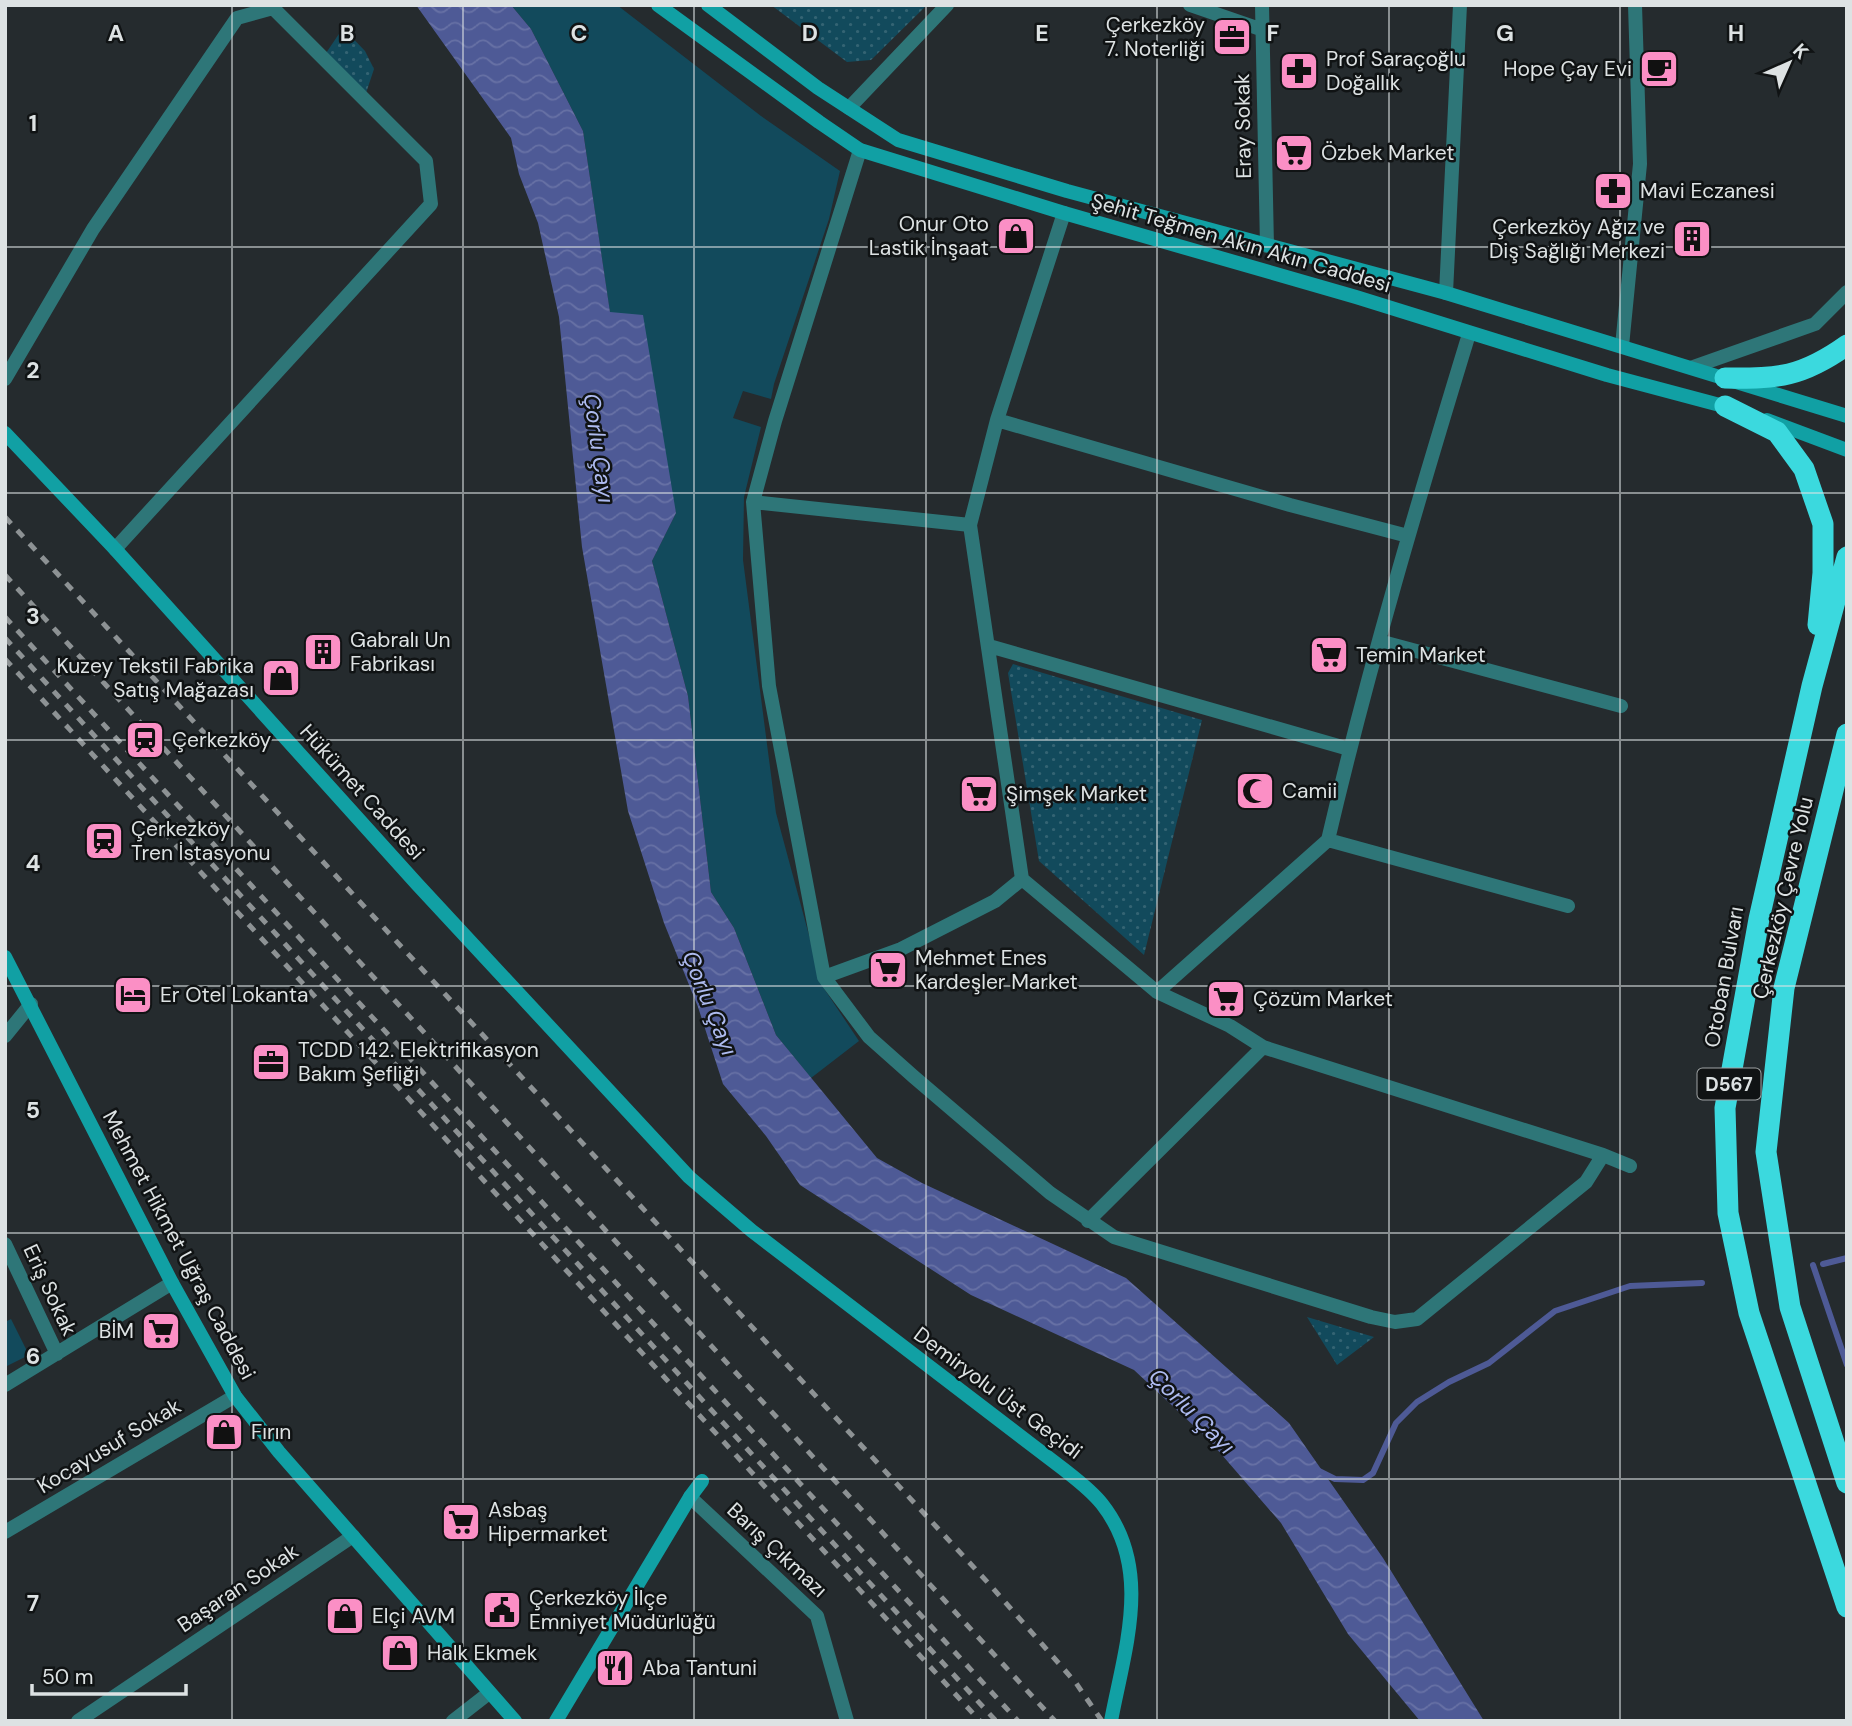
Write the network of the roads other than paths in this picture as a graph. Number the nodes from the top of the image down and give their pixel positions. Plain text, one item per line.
1 (658, 5) edge
2 (708, 5) edge
3 (947, 5) edge
4 (1190, 5) edge
5 (1262, 5) edge
6 (1460, 5) edge
7 (1635, 5) edge
8 (1263, 30) junction
9 (849, 108) junction
10 (860, 150) junction
11 (1064, 213) junction
12 (1266, 246) junction
13 (1847, 292) edge
14 (1446, 293) junction
15 (1469, 334) junction
16 (1847, 345) edge
17 (1622, 346) junction
18 (1693, 367) junction
19 (1725, 377) junction
20 (5, 379) edge
21 (1724, 406) junction
22 (1847, 416) edge
23 (997, 419) junction
24 (5, 433) edge
25 (1847, 450) edge
26 (753, 502) junction
27 (970, 525) junction
28 (1408, 536) junction
29 (115, 549) junction
30 (1847, 557) edge
31 (1379, 641) junction
32 (989, 646) junction
33 (1812, 686) junction
34 (1621, 706) dead end
35 (1847, 734) edge
36 (1349, 749) junction
37 (1328, 840) junction
38 (1021, 878) junction
39 (1568, 906) dead end
40 (8, 966) edge
41 (824, 977) junction
42 (1157, 992) junction
43 (31, 1004) junction
44 (5, 1036) edge
45 (1263, 1047) junction
46 (1603, 1155) junction
47 (1630, 1166) dead end
48 (689, 1177) joint
49 (1088, 1221) junction
50 (5, 1244) edge
51 (172, 1283) junction
52 (57, 1354) junction
53 (5, 1385) edge
54 (235, 1396) junction
55 (702, 1481) dead end
56 (1847, 1483) edge
57 (690, 1497) junction
58 (5, 1532) edge
59 (353, 1536) junction
60 (1847, 1607) edge
61 (489, 1693) junction
62 (78, 1721) edge
63 (453, 1721) edge
64 (515, 1721) edge
65 (556, 1721) edge
66 (847, 1721) edge
67 (1111, 1721) edge

1 - 10 main road, Şehit Teğmen Akın Akın Caddesi
2 - 9 main road, Şehit Teğmen Akın Akın Caddesi
3 - 9 street
4 - 8 street
5 - 8 street, Eray Sokak
6 - 14 street
7 - 17 street
8 - 12 street, Eray Sokak
9 - 12 main road, Şehit Teğmen Akın Akın Caddesi
10 - 11 main road, Şehit Teğmen Akın Akın Caddesi
10 - 26 street
11 - 15 main road, Şehit Teğmen Akın Akın Caddesi
11 - 23 street
12 - 14 main road, Şehit Teğmen Akın Akın Caddesi
13 - 18 street
14 - 17 main road, Şehit Teğmen Akın Akın Caddesi
15 - 21 main road, Şehit Teğmen Akın Akın Caddesi
15 - 28 street
16 - 19 highway
17 - 18 main road, Şehit Teğmen Akın Akın Caddesi
18 - 19 main road, Şehit Teğmen Akın Akın Caddesi
19 - 22 main road, Şehit Teğmen Akın Akın Caddesi
20 - 29 street
21 - 25 main road, Şehit Teğmen Akın Akın Caddesi
21 - 33 highway
23 - 27 street
23 - 28 street
24 - 29 main road, Hükümet Caddesi
26 - 27 street
26 - 41 street
27 - 32 street
28 - 31 street
29 - 48 main road, Hükümet Caddesi
30 - 33 highway, Otoban Bulvarı / D567
31 - 34 street
31 - 36 street
32 - 36 street
32 - 38 street
33 - 60 highway, Otoban Bulvarı / D567
35 - 56 highway, Çerkezköy Çevre Yolu / D567
36 - 37 street
37 - 39 street
37 - 42 street
38 - 41 street
38 - 42 street
40 - 43 main road, Mehmet Hikmet Uğraş Caddesi
41 - 49 street
42 - 45 street
43 - 44 street
43 - 51 main road, Mehmet Hikmet Uğraş Caddesi
45 - 46 street
45 - 49 street
46 - 47 street
46 - 49 street
48 - 67 main road, Demiryolu Üst Geçidi
50 - 52 street, Eriş Sokak
51 - 52 street
51 - 54 main road, Mehmet Hikmet Uğraş Caddesi
52 - 53 street
54 - 58 street, Kocayusuf Sokak
54 - 59 main road, Mehmet Hikmet Uğraş Caddesi
55 - 57 main road
57 - 65 main road
57 - 66 street, Barış Çıkmazı
59 - 61 main road, Mehmet Hikmet Uğraş Caddesi
59 - 62 street, Başaran Sokak
61 - 63 street
61 - 64 main road, Mehmet Hikmet Uğraş Caddesi

